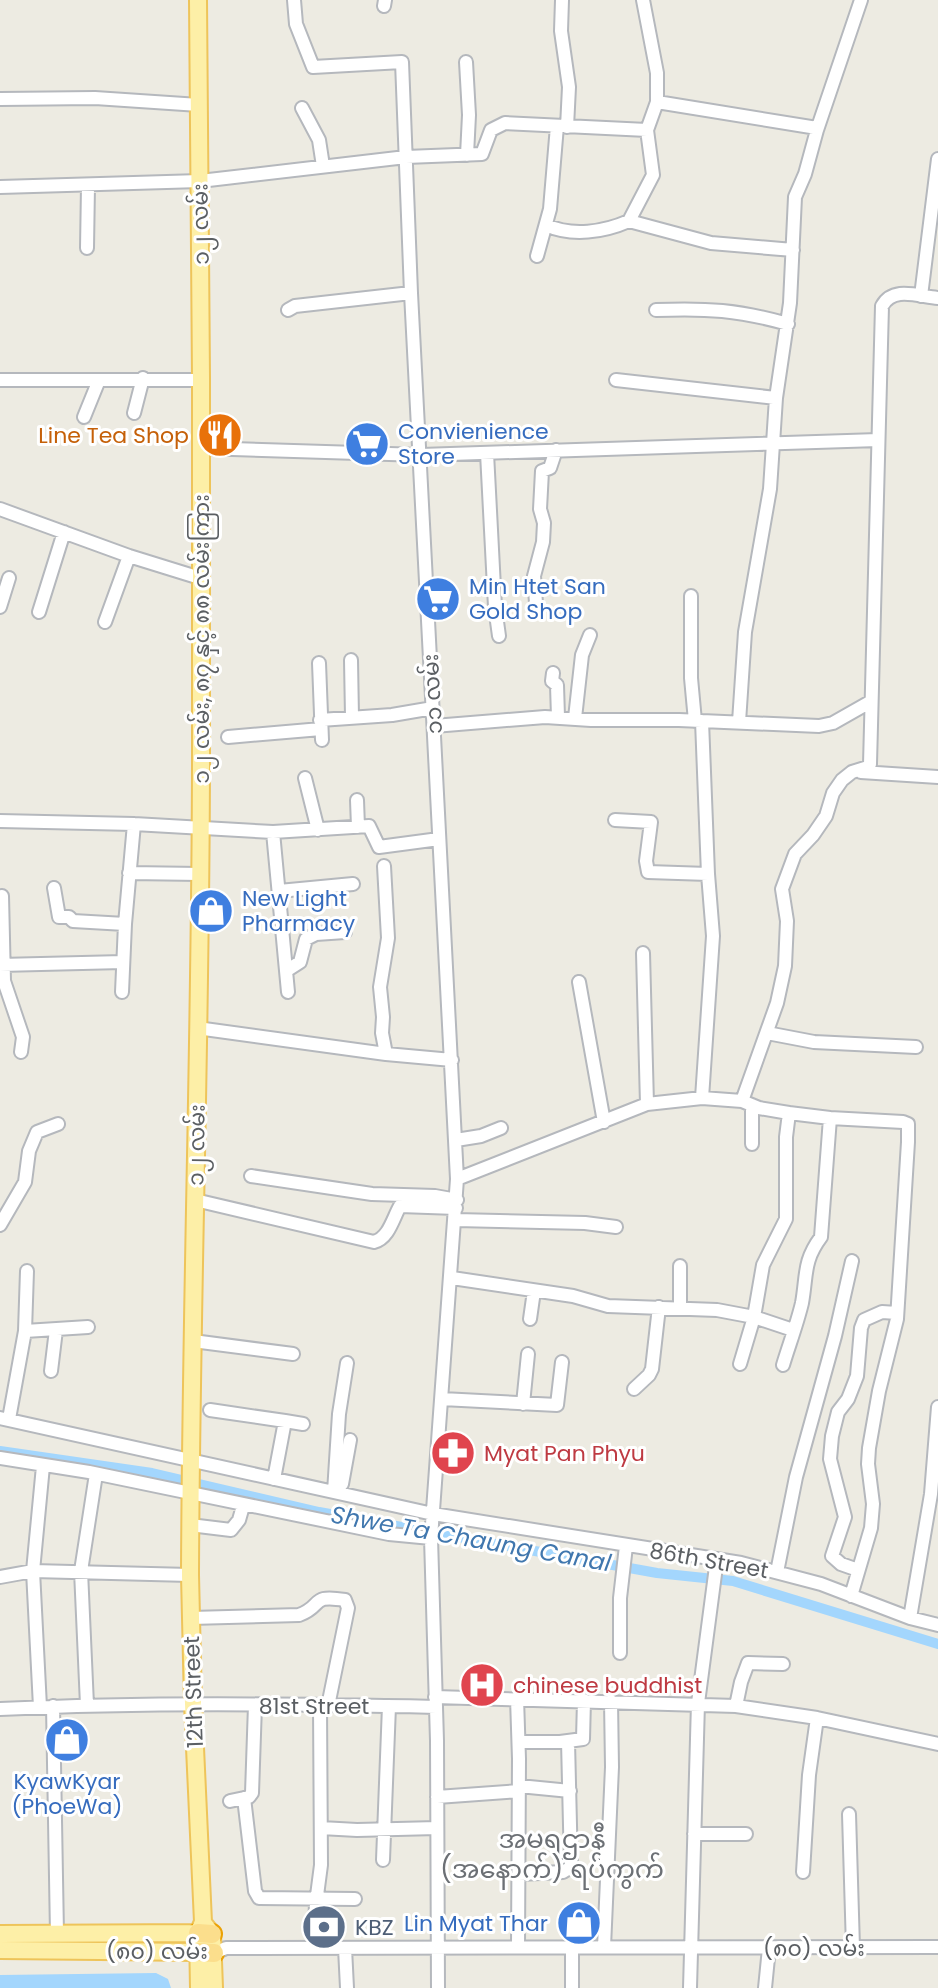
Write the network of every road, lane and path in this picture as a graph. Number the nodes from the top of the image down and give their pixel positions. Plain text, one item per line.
1 (198, 0) edge
2 (294, 0) edge
3 (562, 0) edge
4 (643, 0) edge
5 (861, 0) edge
6 (466, 62) dead end
7 (0, 99) edge
8 (657, 102) junction
9 (199, 105) junction
10 (302, 108) dead end
11 (562, 126) junction
12 (817, 128) junction
13 (647, 130) junction
14 (467, 155) junction
15 (406, 157) junction
16 (938, 159) edge
17 (323, 166) junction
18 (200, 181) junction
19 (88, 186) junction
20 (0, 187) edge
21 (629, 221) junction
22 (546, 225) junction
23 (87, 248) dead end
24 (793, 250) junction
25 (537, 256) dead end
26 (411, 293) junction
27 (921, 296) junction
28 (938, 298) edge
29 (288, 310) dead end
30 (656, 310) dead end
31 (788, 324) junction
32 (143, 378) junction
33 (0, 380) edge
34 (99, 380) junction
35 (202, 380) junction
36 (616, 380) dead end
37 (776, 398) junction
38 (134, 413) dead end
39 (84, 417) dead end
40 (878, 440) junction
41 (774, 443) junction
42 (201, 448) junction
43 (556, 450) junction
44 (487, 453) junction
45 (421, 455) junction
46 (0, 509) edge
47 (64, 532) junction
48 (129, 556) junction
49 (9, 578) dead end
50 (200, 578) junction
51 (691, 596) dead end
52 (536, 603) dead end
53 (0, 607) edge
54 (39, 612) dead end
55 (105, 622) dead end
56 (590, 635) dead end
57 (499, 636) dead end
58 (351, 660) dead end
59 (319, 663) dead end
60 (553, 673) dead end
61 (870, 702) junction
62 (433, 708) junction
63 (352, 717) junction
64 (558, 717) junction
65 (575, 718) junction
66 (699, 721) junction
67 (739, 722) junction
68 (434, 726) junction
69 (321, 730) junction
70 (228, 737) dead end
71 (862, 769) junction
72 (938, 777) edge
73 (305, 778) dead end
74 (357, 800) dead end
75 (615, 820) dead end
76 (0, 821) edge
77 (134, 824) junction
78 (358, 827) junction
79 (200, 829) junction
80 (318, 830) junction
81 (273, 832) junction
82 (439, 839) junction
83 (384, 866) dead end
84 (129, 873) junction
85 (200, 874) junction
86 (708, 874) junction
87 (353, 884) dead end
88 (54, 888) dead end
89 (279, 891) junction
90 (2, 896) dead end
91 (125, 924) junction
92 (345, 932) dead end
93 (643, 953) dead end
94 (123, 962) junction
95 (1, 965) edge
96 (286, 971) junction
97 (579, 982) dead end
98 (122, 992) dead end
99 (288, 992) dead end
100 (197, 1028) junction
101 (767, 1033) junction
102 (916, 1047) dead end
103 (21, 1052) dead end
104 (386, 1054) junction
105 (452, 1060) junction
106 (702, 1098) junction
107 (747, 1103) junction
108 (647, 1104) junction
109 (789, 1113) junction
110 (830, 1118) junction
111 (604, 1122) junction
112 (58, 1124) dead end
113 (501, 1128) dead end
114 (456, 1140) junction
115 (752, 1144) dead end
116 (251, 1176) dead end
117 (457, 1179) junction
118 (195, 1200) junction
119 (399, 1201) junction
120 (456, 1210) junction
121 (0, 1225) edge
122 (616, 1227) dead end
123 (852, 1261) dead end
124 (680, 1266) dead end
125 (27, 1271) dead end
126 (452, 1278) junction
127 (534, 1291) junction
128 (659, 1307) junction
129 (680, 1308) junction
130 (897, 1313) junction
131 (754, 1317) junction
132 (530, 1319) dead end
133 (88, 1327) dead end
134 (56, 1330) junction
135 (793, 1330) junction
136 (25, 1331) junction
137 (193, 1341) junction
138 (293, 1354) dead end
139 (528, 1354) dead end
140 (562, 1362) dead end
141 (347, 1363) dead end
142 (740, 1364) dead end
143 (783, 1365) dead end
144 (51, 1371) dead end
145 (634, 1389) dead end
146 (442, 1399) junction
147 (523, 1404) junction
148 (938, 1407) edge
149 (210, 1410) dead end
150 (4, 1418) edge
151 (285, 1421) junction
152 (303, 1424) dead end
153 (350, 1440) dead end
154 (0, 1458) edge
155 (43, 1466) junction
156 (96, 1474) junction
157 (191, 1479) junction
158 (274, 1479) junction
159 (338, 1492) junction
160 (243, 1506) junction
161 (433, 1514) junction
162 (190, 1525) junction
163 (432, 1533) junction
164 (626, 1551) junction
165 (717, 1563) junction
166 (858, 1570) junction
167 (33, 1571) junction
168 (81, 1571) junction
169 (777, 1572) junction
170 (190, 1575) junction
171 (0, 1577) edge
172 (851, 1596) junction
173 (191, 1618) junction
174 (910, 1618) junction
175 (938, 1625) edge
176 (620, 1653) dead end
177 (783, 1664) dead end
178 (517, 1698) junction
179 (584, 1700) junction
180 (611, 1701) junction
181 (436, 1702) junction
182 (698, 1703) junction
183 (193, 1704) junction
184 (87, 1705) junction
185 (255, 1705) junction
186 (324, 1706) junction
187 (389, 1706) junction
188 (736, 1706) junction
189 (47, 1707) junction
190 (0, 1709) edge
191 (817, 1718) junction
192 (568, 1741) junction
193 (519, 1742) junction
194 (938, 1744) edge
195 (519, 1789) junction
196 (570, 1791) junction
197 (437, 1797) junction
198 (244, 1798) junction
199 (230, 1801) dead end
200 (849, 1814) dead end
201 (321, 1828) junction
202 (437, 1828) junction
203 (383, 1830) junction
204 (694, 1834) junction
205 (746, 1834) dead end
206 (383, 1860) dead end
207 (803, 1872) dead end
208 (519, 1874) junction
209 (317, 1898) junction
210 (355, 1899) dead end
211 (0, 1934) edge
212 (57, 1934) junction
213 (209, 1940) junction
214 (437, 1947) junction
215 (518, 1947) junction
216 (572, 1947) junction
217 (604, 1947) junction
218 (938, 1947) edge
219 (314, 1948) junction
220 (345, 1948) junction
221 (691, 1948) junction
222 (769, 1948) junction
223 (853, 1948) junction
224 (0, 1950) edge
225 (199, 1988) edge
226 (214, 1988) edge
227 (347, 1988) edge
228 (438, 1988) edge
229 (572, 1988) edge
230 (690, 1988) edge
231 (765, 1988) edge

1 - 9 main road, ၁၂ လမ်း
2 - 15 street, ၁၁ လမ်း
3 - 11 street
4 - 8 street
5 - 12 street
6 - 14 street
7 - 9 street
8 - 12 street
8 - 13 street
9 - 18 main road, ၁၂ လမ်း
10 - 17 street
11 - 13 street
11 - 14 street
11 - 22 street
12 - 24 street
13 - 21 street
14 - 15 street
15 - 17 street
15 - 26 street, ၁၁ လမ်း
16 - 27 street
17 - 18 street
18 - 19 street
18 - 35 main road, ၁၂ လမ်း
19 - 20 street
19 - 23 street
21 - 22 street
21 - 24 street
22 - 25 street
24 - 31 street
26 - 29 street
26 - 45 street, ၁၁ လမ်း
27 - 28 street
27 - 40 street
30 - 31 street
31 - 37 street
32 - 34 street
32 - 35 street
32 - 38 street
33 - 34 street
34 - 39 street
35 - 42 main road, ၁၂ လမ်း
36 - 37 street
37 - 41 street
40 - 41 street
40 - 61 street
41 - 43 street
41 - 67 street
42 - 45 street
42 - 50 main road, ၁၂ လမ်း, ၈၇ နှင့် ၈၈ လမ်းကြား
43 - 44 street
43 - 52 street
44 - 45 street
44 - 57 street
45 - 62 street, ၁၁ လမ်း
46 - 47 street
47 - 48 street
47 - 54 street
48 - 50 street
48 - 55 street
49 - 53 street
50 - 79 main road, ၁၂ လမ်း, ၈၇ နှင့် ၈၈ လမ်းကြား
51 - 66 street
56 - 65 street
58 - 63 street
59 - 69 street
60 - 64 street
61 - 67 street
61 - 71 street
62 - 63 street
62 - 68 street, ၁၁ လမ်း
63 - 69 street
64 - 65 street
64 - 68 street
65 - 66 street
66 - 67 street
66 - 86 street
68 - 82 street, ၁၁ လမ်း
69 - 70 street
71 - 72 street
71 - 101 street
73 - 80 street
74 - 78 street
75 - 86 street
76 - 77 street
77 - 79 street
77 - 84 street
78 - 80 street
78 - 82 street
79 - 81 street
79 - 85 main road, ၁၂ လမ်း
80 - 81 street
81 - 89 street
82 - 105 street, ၁၁ လမ်း
83 - 104 street
84 - 85 street
84 - 91 street
85 - 100 main road, ၁၂ လမ်း
86 - 106 street
87 - 89 street
88 - 91 street
89 - 96 street
90 - 95 street
91 - 94 street
92 - 96 street
93 - 108 street
94 - 95 street
94 - 98 street
95 - 103 street
96 - 99 street
97 - 111 street
100 - 104 street
100 - 118 main road, ၁၂ လမ်း
101 - 102 street
101 - 107 street
104 - 105 street
105 - 114 street, ၁၁ လမ်း
106 - 107 street
106 - 108 street
107 - 109 street
107 - 115 street
108 - 111 street
109 - 110 street
109 - 131 street
110 - 130 street
110 - 135 street
111 - 117 street
112 - 121 street
113 - 114 street
114 - 117 street, ၁၁ လမ်း
116 - 119 street
117 - 120 street, ၁၁ လမ်း
118 - 119 street
118 - 137 main road, ၁၂ လမ်း
119 - 120 street
120 - 122 street
120 - 126 street, ၁၁ လမ်း
123 - 169 street
124 - 129 street
125 - 136 street
126 - 127 street
126 - 146 street, ၁၁ လမ်း
127 - 128 street
127 - 132 street
128 - 129 street
128 - 145 street
129 - 131 street
130 - 166 street
130 - 166 street
131 - 135 street
131 - 142 street
133 - 134 street
134 - 136 street
134 - 144 street
135 - 143 street
136 - 150 street
137 - 138 street
137 - 157 main road, ၁၂ လမ်း
139 - 147 street
140 - 147 street
141 - 159 street
146 - 147 street
146 - 161 street, ၁၁ လမ်း
148 - 174 street
149 - 151 street
150 - 157 street
151 - 152 street
151 - 158 street
153 - 159 street
154 - 155 street
155 - 156 street
155 - 167 street
156 - 157 street
156 - 168 street
157 - 158 street, 86th Street
157 - 160 street
157 - 162 main road, 12th Street
158 - 159 street, 86th Street
159 - 161 street, 86th Street
160 - 162 street
160 - 163 street
161 - 163 street, ၁၁ လမ်း
161 - 164 street, 86th Street
162 - 170 main road, 12th Street
163 - 181 street
164 - 165 street, 86th Street
164 - 176 street
165 - 169 street, 86th Street
165 - 182 street
166 - 172 street
167 - 168 street
167 - 171 street
167 - 189 street
168 - 170 street
168 - 184 street
169 - 172 street, 86th Street
170 - 173 main road, 12th Street
172 - 174 street, 86th Street
173 - 183 main road, 12th Street
173 - 186 street
174 - 175 street, 86th Street
177 - 188 street
178 - 179 street, 81st Street
178 - 181 street, 81st Street
178 - 193 street
179 - 180 street, 81st Street
179 - 192 street
180 - 182 street, 81st Street
180 - 217 street
181 - 187 street, 81st Street
181 - 197 street
182 - 188 street, 81st Street
182 - 204 street
183 - 184 street, 81st Street
183 - 185 street, 81st Street
183 - 213 main road, 12th Street
184 - 189 street, 81st Street
185 - 186 street, 81st Street
185 - 198 street
186 - 187 street, 81st Street
186 - 201 street
187 - 203 street
188 - 191 street, 81st Street
189 - 190 street, 81st Street
189 - 212 street
191 - 194 street, 81st Street
191 - 207 street
192 - 193 street
192 - 196 street
193 - 195 street
195 - 196 street
195 - 197 street
195 - 208 street
196 - 208 street
197 - 202 street
198 - 199 street
198 - 209 street
200 - 223 street
201 - 203 street
201 - 209 street
202 - 203 street
202 - 214 street
203 - 206 street
204 - 205 street
204 - 221 street
208 - 215 street
209 - 210 street
209 - 219 street
211 - 212 main road, (၈၀) လမ်း
212 - 213 main road, (၈၀) လမ်း
213 - 219 street, (၈၀) လမ်း
213 - 224 main road, (၈၀) လမ်း
213 - 225 main road, 12th Street
213 - 226 main road, 12th Street
214 - 215 street, (၈၀) လမ်း
214 - 220 street, (၈၀) လမ်း
214 - 228 street
215 - 216 street, (၈၀) လမ်း
216 - 217 street, (၈၀) လမ်း
216 - 229 street
217 - 221 street, (၈၀) လမ်း
218 - 223 street, (၈၀) လမ်း
219 - 220 street, (၈၀) လမ်း
220 - 227 street
221 - 222 street, (၈၀) လမ်း
221 - 230 street
222 - 223 street, (၈၀) လမ်း
222 - 231 street

